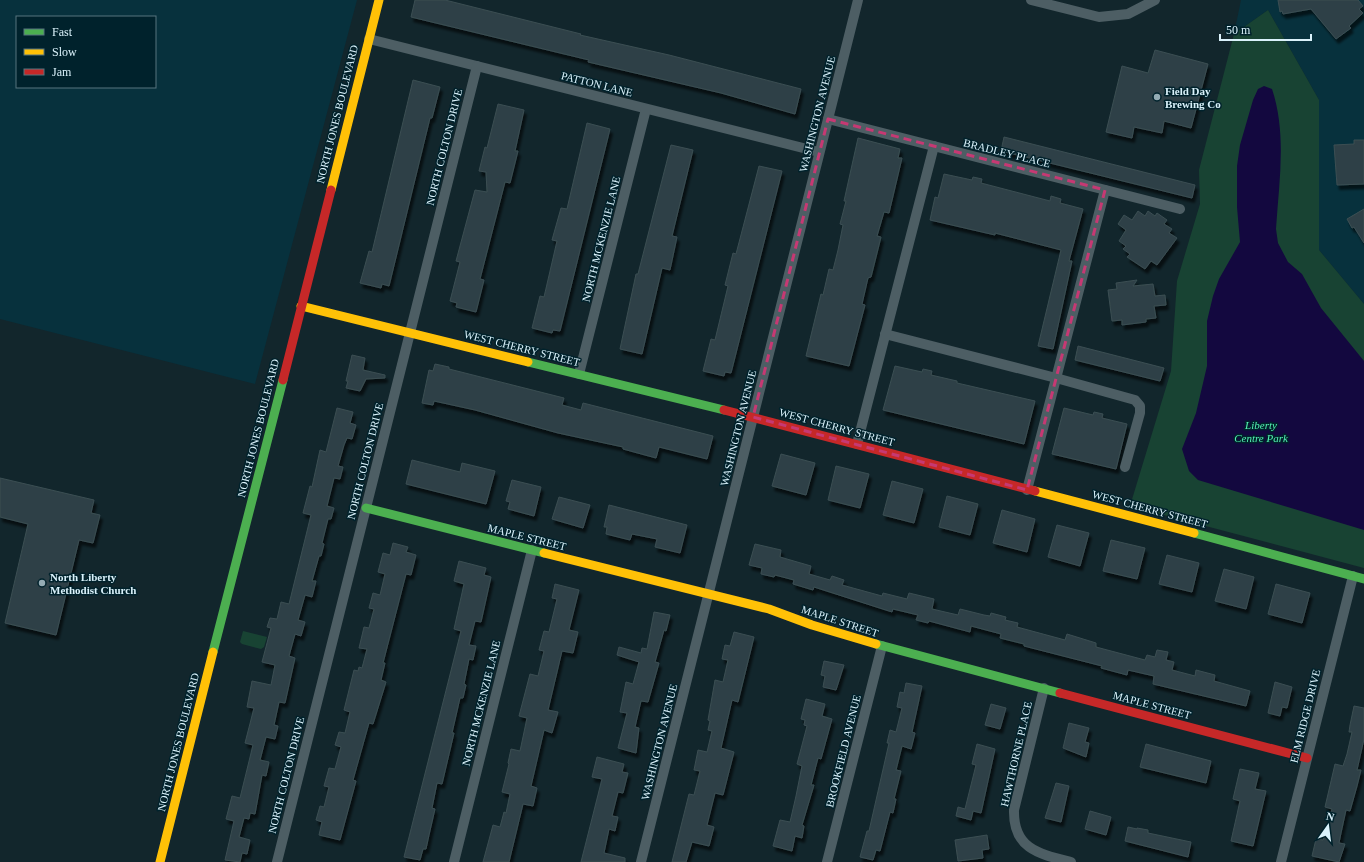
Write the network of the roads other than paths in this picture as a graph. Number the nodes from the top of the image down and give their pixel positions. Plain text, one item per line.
1 (379, 0) edge
2 (858, 0) edge
3 (1031, 0) edge
4 (1155, 0) edge
5 (369, 39) junction
6 (477, 66) junction
7 (646, 109) junction
8 (828, 119) junction
9 (934, 146) junction
10 (819, 152) junction
11 (1105, 190) junction
12 (1180, 210) dead end
13 (301, 306) junction
14 (410, 332) junction
15 (885, 334) junction
16 (579, 374) junction
17 (1056, 378) junction
18 (753, 417) junction
19 (857, 444) junction
20 (1125, 467) dead end
21 (1027, 490) junction
22 (366, 508) junction
23 (532, 550) junction
24 (1353, 576) junction
25 (1364, 579) edge
26 (708, 594) junction
27 (882, 646) junction
28 (1044, 688) junction
29 (1307, 758) junction
30 (160, 862) edge
31 (278, 862) edge
32 (454, 862) edge
33 (641, 862) edge
34 (827, 862) edge
35 (1071, 862) edge
36 (1281, 862) edge

1 - 5 street, NORTH JONES BOULEVARD
2 - 8 street, WASHINGTON AVENUE
3 - 4 street
5 - 6 street, PATTON LANE
5 - 13 street, NORTH JONES BOULEVARD
6 - 7 street, PATTON LANE
6 - 14 street, NORTH COLTON DRIVE
7 - 10 street, PATTON LANE
7 - 16 street, NORTH MCKENZIE LANE
8 - 9 street, BRADLEY PLACE
8 - 10 street, WASHINGTON AVENUE
9 - 11 street, BRADLEY PLACE
9 - 15 street
10 - 18 street, WASHINGTON AVENUE
11 - 12 street, BRADLEY PLACE
11 - 17 street
13 - 14 street, WEST CHERRY STREET
13 - 30 street, NORTH JONES BOULEVARD
14 - 16 street, WEST CHERRY STREET
14 - 22 street, NORTH COLTON DRIVE
15 - 17 street
15 - 19 street
16 - 18 street, WEST CHERRY STREET
17 - 20 street
17 - 21 street
18 - 19 street, WEST CHERRY STREET
18 - 26 street, WASHINGTON AVENUE
19 - 21 street, WEST CHERRY STREET
21 - 24 street, WEST CHERRY STREET
22 - 23 street, MAPLE STREET
22 - 31 street, NORTH COLTON DRIVE
23 - 26 street, MAPLE STREET
23 - 32 street, NORTH MCKENZIE LANE
24 - 25 street, WEST CHERRY STREET
24 - 29 street, ELM RIDGE DRIVE
26 - 27 street, MAPLE STREET
26 - 33 street, WASHINGTON AVENUE
27 - 28 street, MAPLE STREET
27 - 34 street, BROOKFIELD AVENUE
28 - 29 street, MAPLE STREET
28 - 35 street, HAWTHORNE PLACE
29 - 36 street, ELM RIDGE DRIVE

